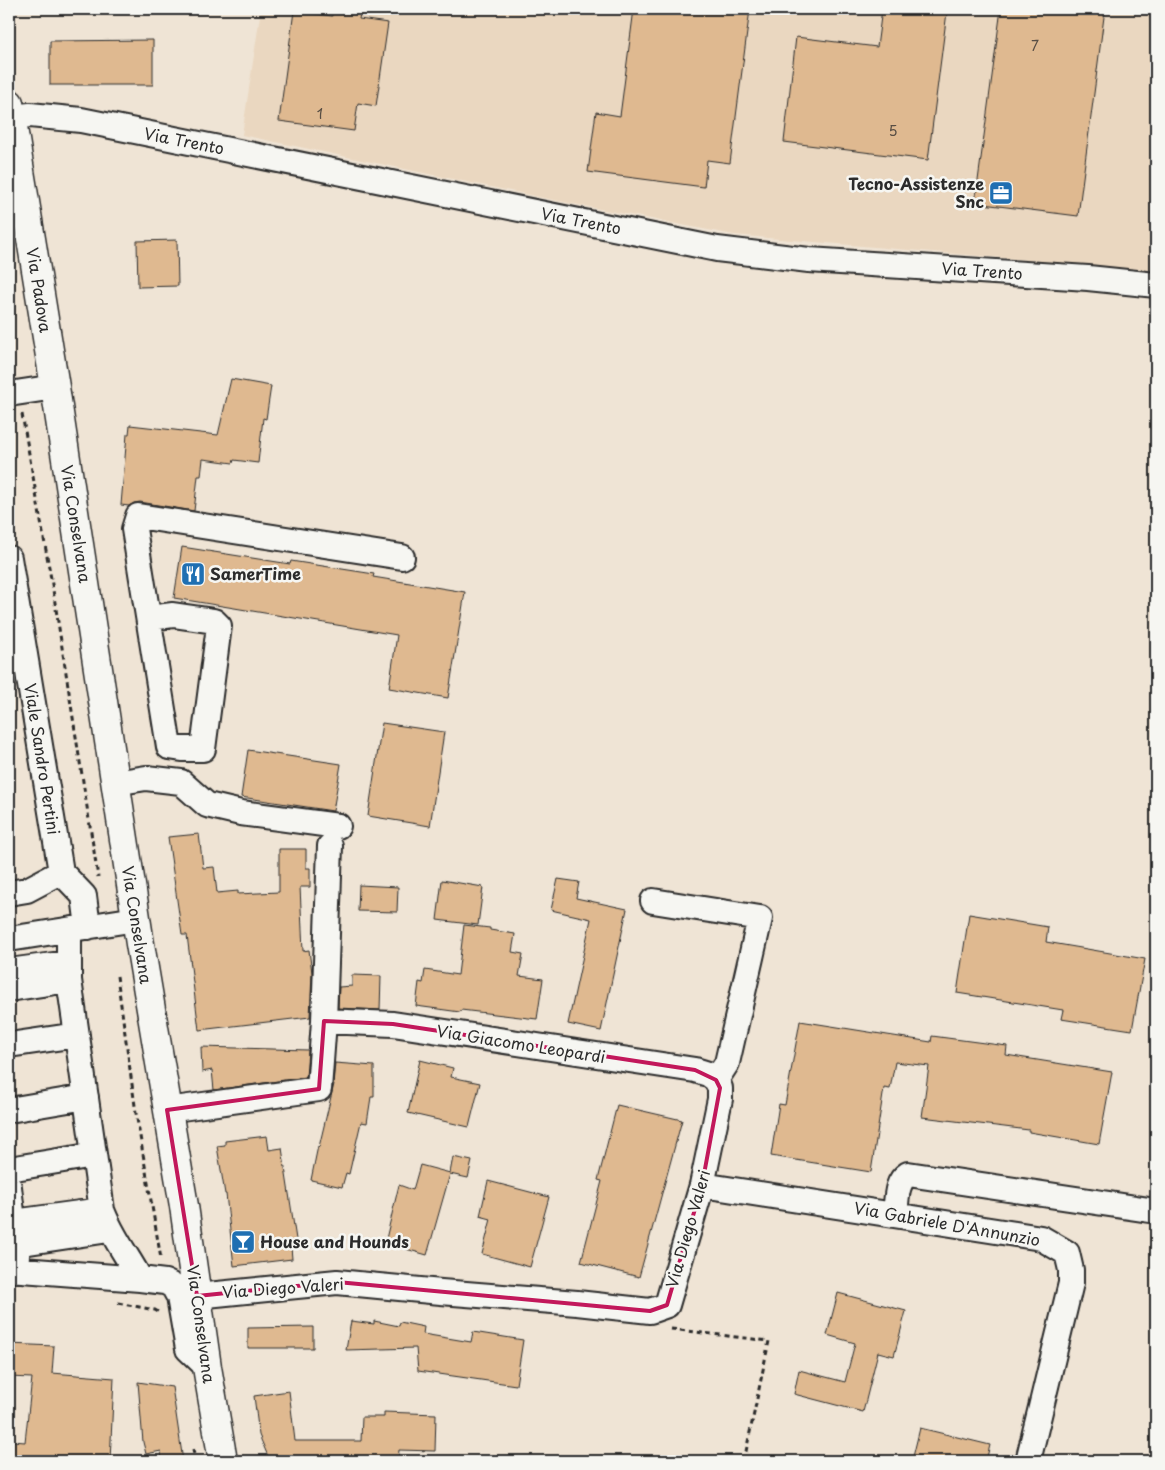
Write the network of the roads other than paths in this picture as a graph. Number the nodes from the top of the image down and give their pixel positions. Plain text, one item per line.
1 (10, 110) edge
2 (1156, 285) edge
3 (55, 387) junction
4 (15, 403) edge
5 (9, 558) edge
6 (402, 558) dead end
7 (150, 618) junction
8 (182, 749) junction
9 (181, 782) junction
10 (115, 784) junction
11 (60, 872) junction
12 (9, 893) edge
13 (653, 901) dead end
14 (136, 920) junction
15 (9, 940) edge
16 (73, 949) junction
17 (9, 971) edge
18 (9, 989) edge
19 (324, 1020) junction
20 (77, 1035) junction
21 (9, 1046) edge
22 (716, 1080) junction
23 (86, 1097) junction
24 (9, 1110) edge
25 (168, 1110) junction
26 (94, 1155) junction
27 (9, 1169) edge
28 (702, 1185) junction
29 (9, 1187) edge
30 (1156, 1212) edge
31 (895, 1215) junction
32 (106, 1220) junction
33 (14, 1222) junction
34 (29, 1242) dead end
35 (12, 1270) edge
36 (140, 1278) junction
37 (197, 1296) junction
38 (207, 1368) junction
39 (222, 1461) edge
40 (1028, 1461) edge

1 - 2 street, Via Trento
1 - 3 main road, Via Padova
3 - 4 street
3 - 10 main road, Via Conselvana
5 - 11 street, Viale Sandro Pertini
6 - 7 street
7 - 8 street
7 - 8 street
8 - 9 street
9 - 10 street
9 - 19 street
10 - 14 main road, Via Conselvana
11 - 12 street
11 - 16 street
13 - 22 street
14 - 16 street
14 - 25 main road, Via Conselvana
15 - 16 street
16 - 17 street
16 - 18 street
16 - 20 street
19 - 22 street, Via Giacomo Leopardi
19 - 25 street
20 - 21 street
20 - 23 street
22 - 28 street, Via Diego Valeri
23 - 24 street
23 - 26 street
25 - 37 main road, Via Conselvana
26 - 27 street
26 - 32 street
28 - 31 street, Via Gabriele D'Annunzio
28 - 37 street, Via Diego Valeri
29 - 33 street
30 - 31 street
31 - 40 street, Via Gabriele D'Annunzio
32 - 33 street
32 - 34 street
32 - 36 street
33 - 35 street
35 - 36 street
36 - 38 street
37 - 38 main road, Via Conselvana
38 - 39 main road, Via Conselvana

